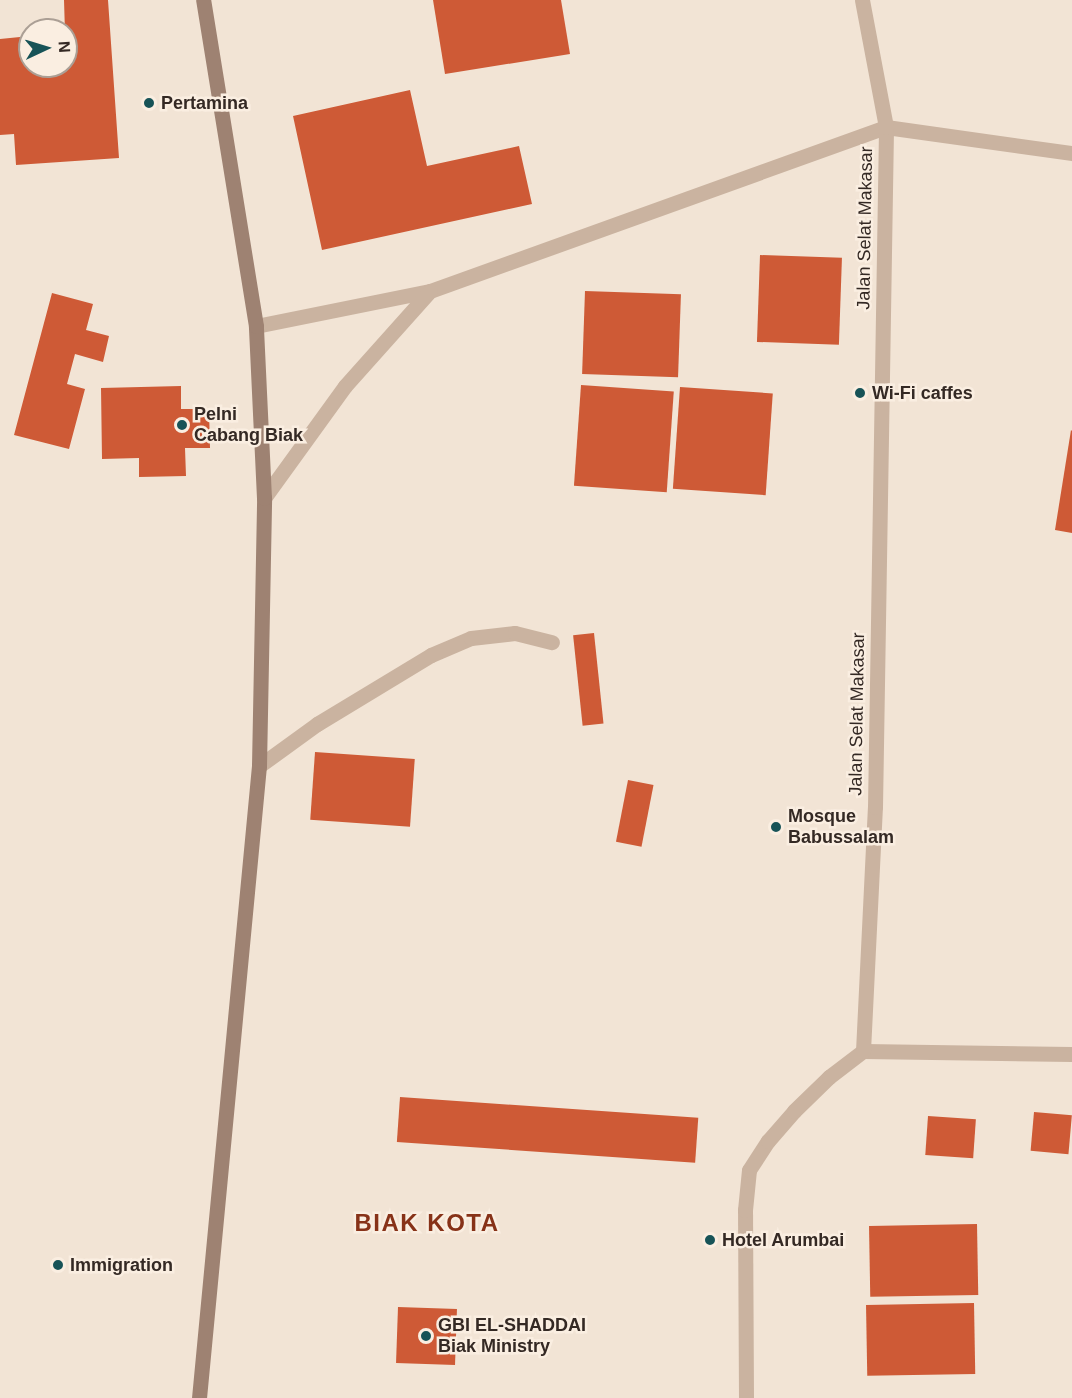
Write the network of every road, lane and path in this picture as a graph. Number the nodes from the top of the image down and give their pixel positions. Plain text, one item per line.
1 (203, 0) edge
2 (862, 0) edge
3 (886, 127) junction
4 (1072, 153) edge
5 (430, 291) junction
6 (256, 326) junction
7 (264, 498) junction
8 (552, 642) dead end
9 (259, 766) junction
10 (863, 1051) junction
11 (1072, 1053) edge
12 (199, 1398) edge
13 (746, 1398) edge

1 - 6 main road
2 - 3 street, Jalan Selat Makasar
3 - 4 street
3 - 5 street
3 - 10 street, Jalan Selat Makasar
5 - 6 street
5 - 7 street
6 - 7 main road
7 - 9 main road
8 - 9 street
9 - 12 main road
10 - 11 street
10 - 13 street

